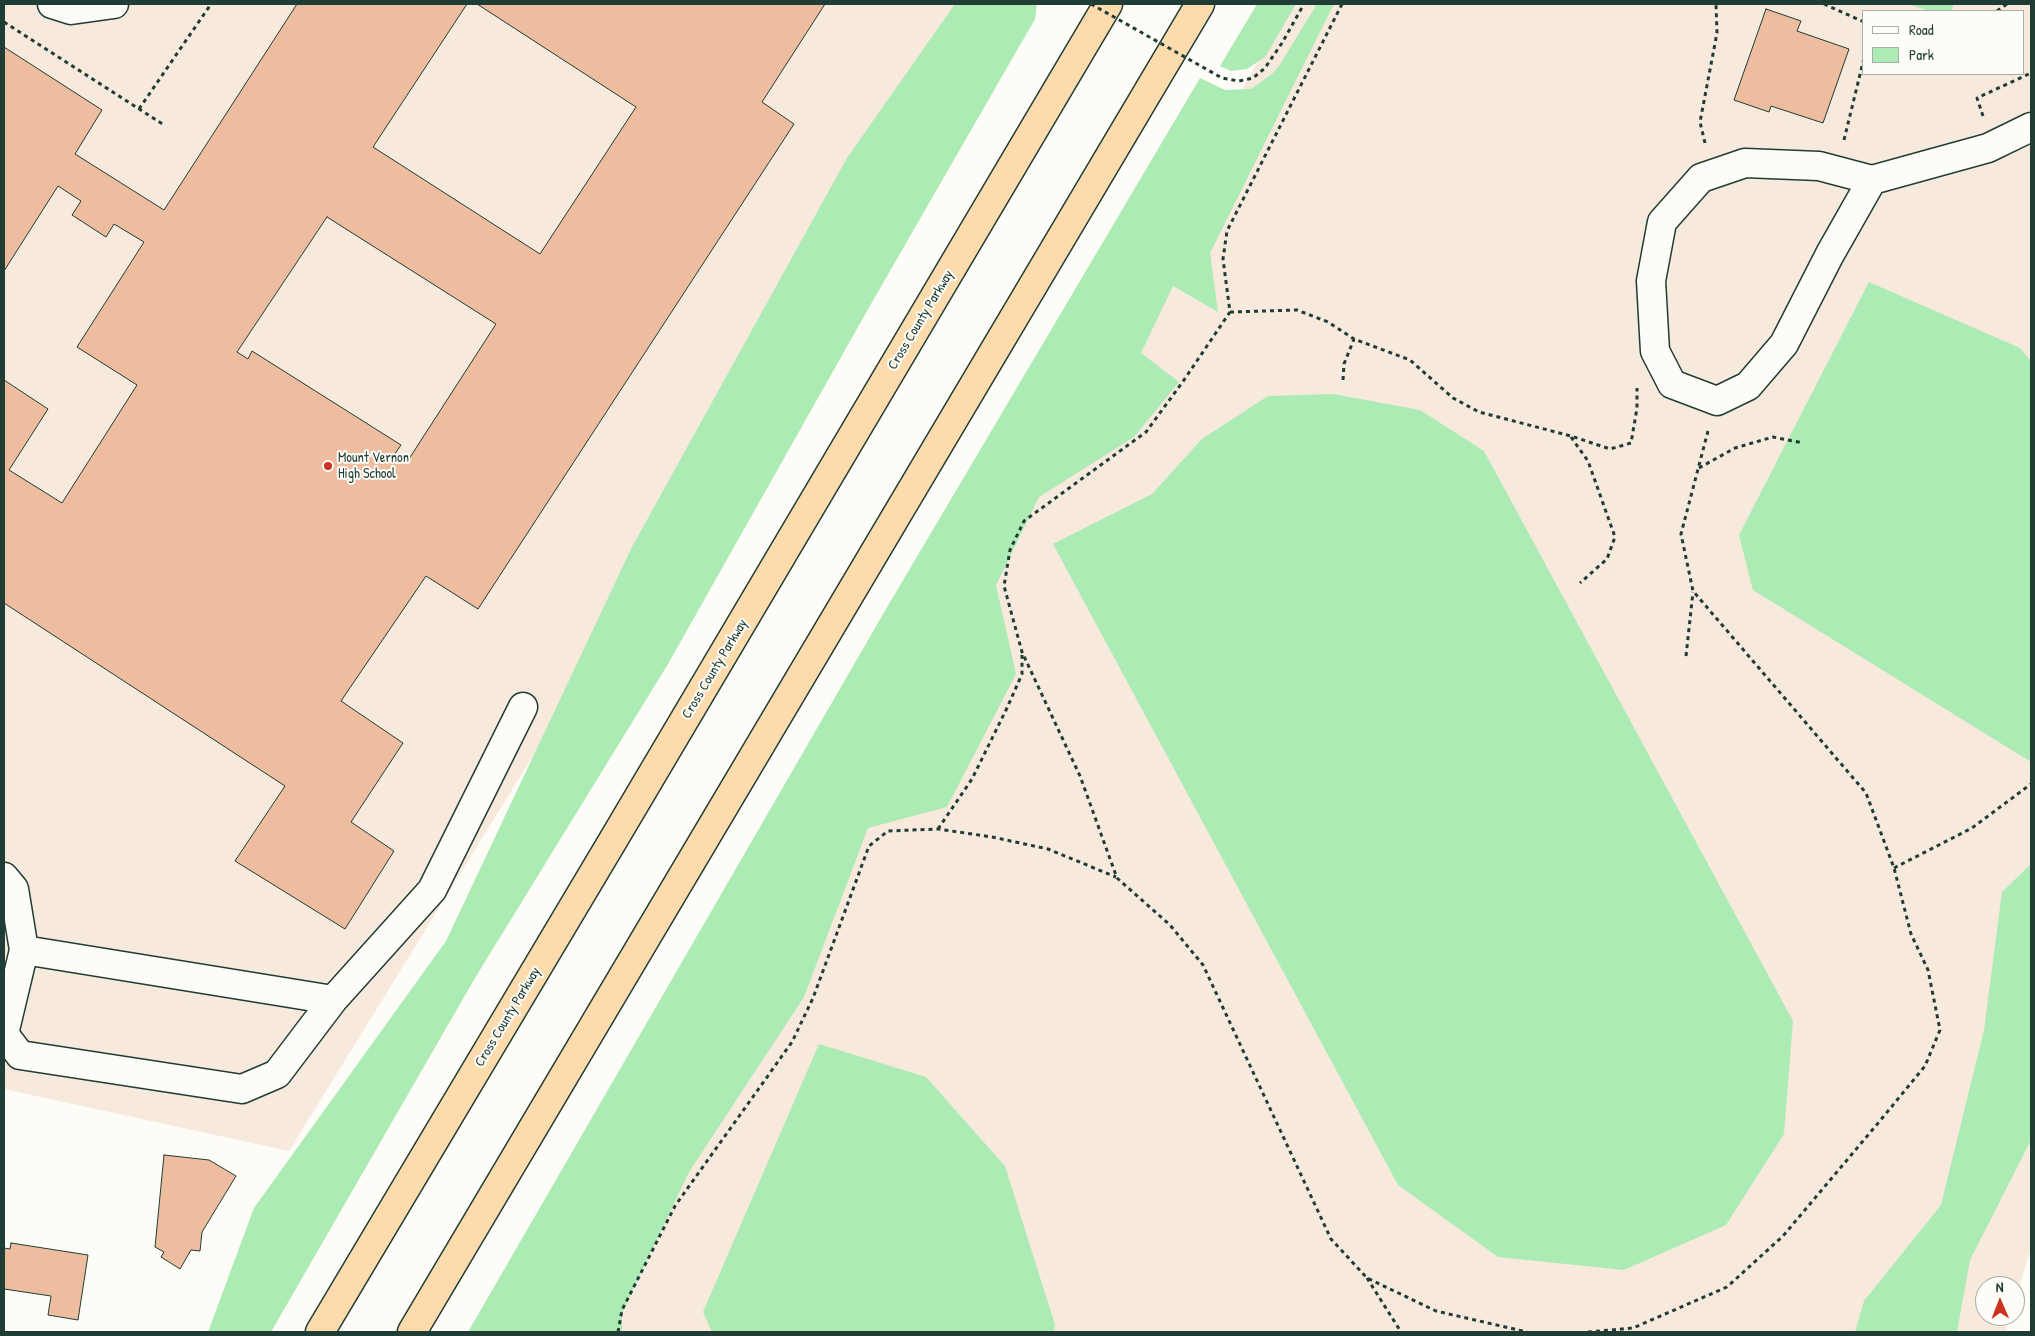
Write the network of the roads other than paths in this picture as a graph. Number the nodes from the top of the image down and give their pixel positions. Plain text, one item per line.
1 (52, 4) edge
2 (114, 4) edge
3 (1108, 4) edge
4 (1200, 4) edge
5 (2031, 127) edge
6 (1872, 180) junction
7 (523, 707) dead end
8 (4, 877) edge
9 (24, 950) junction
10 (333, 1000) junction
11 (320, 1332) edge
12 (412, 1332) edge

1 - 2 lane
3 - 11 highway, Cross County Parkway
4 - 12 highway
5 - 6 lane
6 - 6 lane
7 - 10 lane
8 - 9 lane
9 - 10 lane
9 - 10 lane

